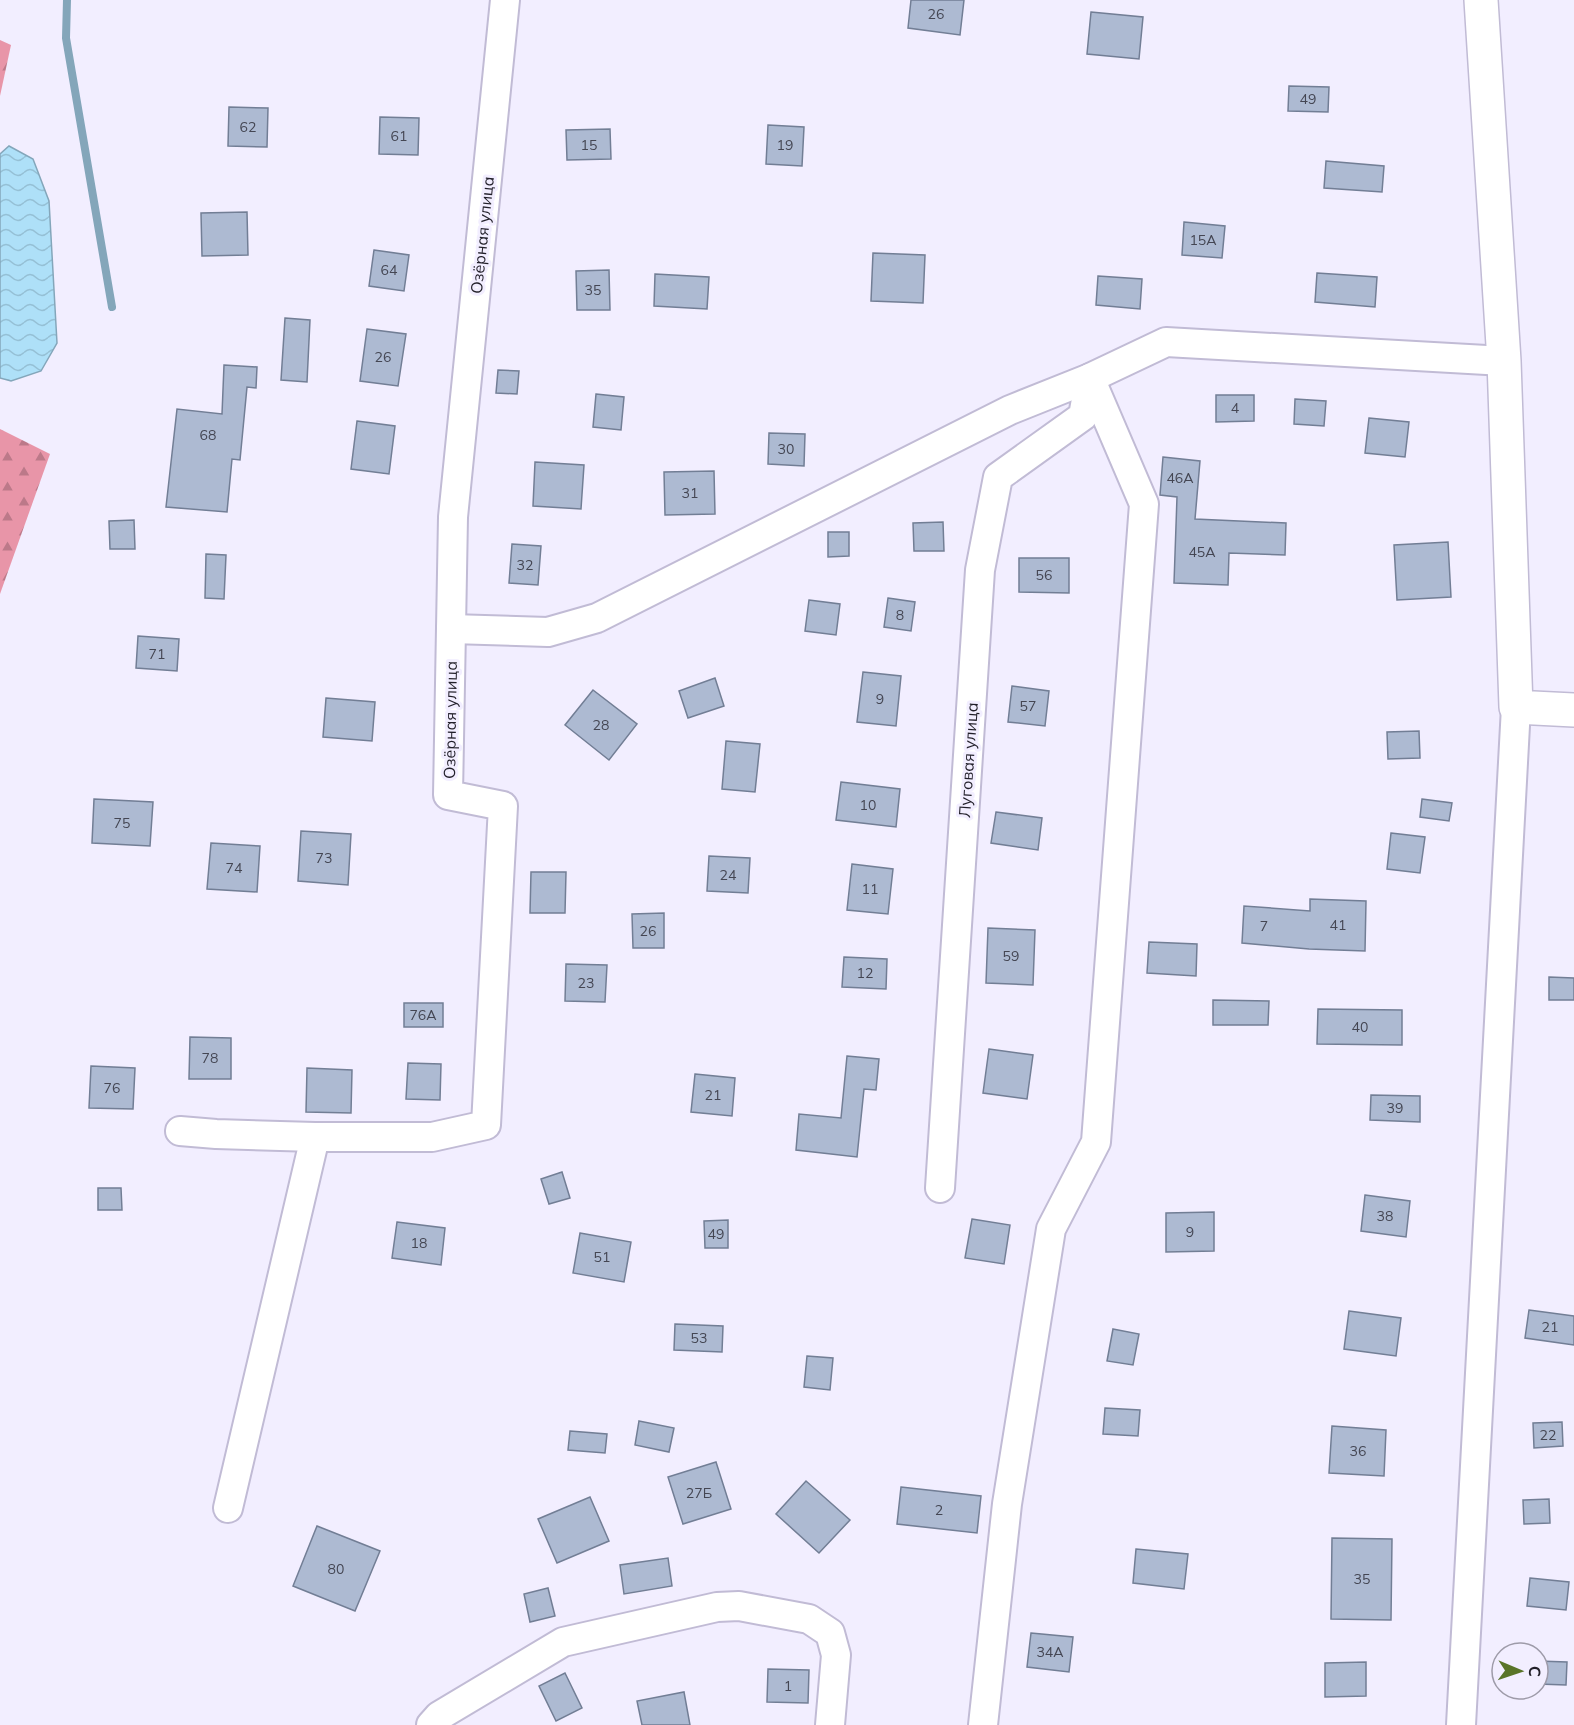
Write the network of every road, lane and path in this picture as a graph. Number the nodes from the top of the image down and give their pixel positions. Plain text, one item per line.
1 (505, 0) edge
2 (1481, 0) edge
3 (1504, 361) junction
4 (1090, 378) junction
5 (451, 629) junction
6 (1516, 707) junction
7 (1574, 710) edge
8 (180, 1131) dead end
9 (315, 1137) junction
10 (940, 1188) dead end
11 (228, 1508) dead end
12 (431, 1725) edge
13 (830, 1725) edge
14 (983, 1725) edge
15 (1461, 1725) edge

1 - 5 street, Озёрная улица
2 - 3 street
3 - 4 street
3 - 6 street
4 - 5 street
4 - 10 street, Луговая улица
4 - 14 street
5 - 9 street, Озёрная улица
6 - 7 street
6 - 15 street
8 - 9 street, Озёрная улица
9 - 11 street
12 - 13 street

